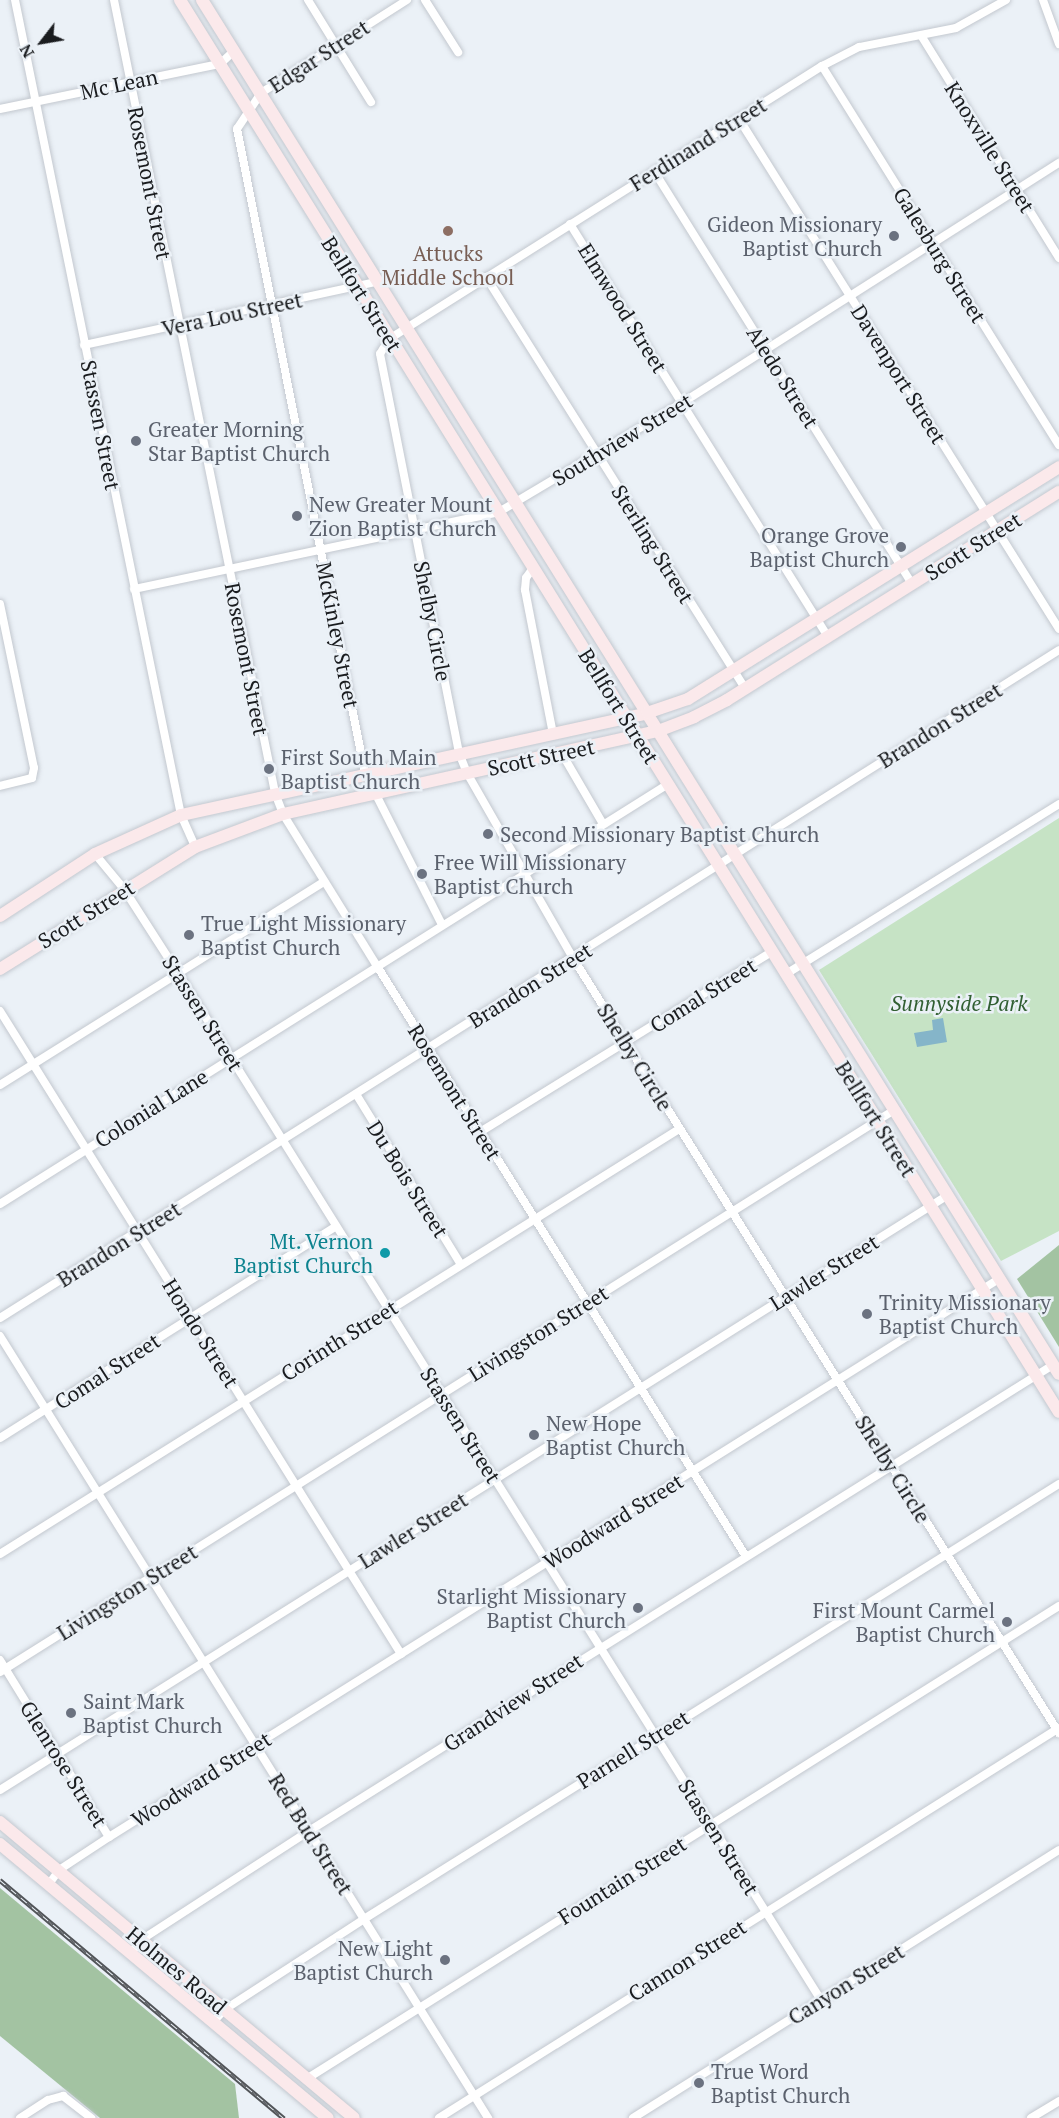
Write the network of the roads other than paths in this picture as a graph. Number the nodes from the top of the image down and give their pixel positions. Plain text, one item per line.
1 (15, 0) edge
2 (114, 0) edge
3 (180, 0) edge
4 (202, 0) edge
5 (308, 0) edge
6 (407, 0) edge
7 (425, 0) edge
8 (1006, 0) edge
9 (1043, 0) edge
10 (921, 37) junction
11 (336, 44) junction
12 (1059, 44) edge
13 (234, 51) junction
14 (458, 52) dead end
15 (220, 64) junction
16 (822, 66) junction
17 (130, 82) junction
18 (261, 93) junction
19 (35, 102) junction
20 (371, 102) dead end
21 (0, 109) edge
22 (248, 112) junction
23 (739, 119) junction
24 (1059, 163) edge
25 (654, 171) junction
26 (317, 182) junction
27 (1016, 189) junction
28 (300, 193) junction
29 (570, 224) junction
30 (932, 243) junction
31 (1059, 258) edge
32 (486, 277) junction
33 (379, 281) junction
34 (358, 287) junction
35 (850, 296) junction
36 (273, 307) junction
37 (178, 325) junction
38 (407, 327) junction
39 (389, 339) junction
40 (84, 345) junction
41 (766, 349) junction
42 (682, 403) junction
43 (461, 414) junction
44 (444, 425) junction
45 (1059, 445) edge
46 (597, 454) junction
47 (1059, 467) edge
48 (1059, 492) edge
49 (517, 503) junction
50 (499, 512) junction
51 (987, 513) junction
52 (415, 531) junction
53 (997, 531) junction
54 (322, 550) junction
55 (902, 567) junction
56 (533, 568) junction
57 (229, 570) junction
58 (912, 584) junction
59 (569, 587) junction
60 (134, 589) junction
61 (552, 598) junction
62 (0, 604) edge
63 (818, 619) junction
64 (1059, 629) edge
65 (828, 637) junction
66 (1059, 650) edge
67 (11, 661) junction
68 (0, 663) edge
69 (734, 672) junction
70 (745, 689) junction
71 (647, 713) junction
72 (626, 717) junction
73 (658, 731) junction
74 (553, 734) junction
75 (638, 736) junction
76 (561, 752) junction
77 (459, 753) junction
78 (365, 773) junction
79 (467, 773) junction
80 (668, 784) junction
81 (0, 786) edge
82 (275, 793) junction
83 (377, 794) junction
84 (1059, 804) edge
85 (283, 814) junction
86 (181, 815) junction
87 (603, 824) junction
88 (195, 847) junction
89 (95, 854) junction
90 (736, 855) junction
91 (719, 867) junction
92 (526, 873) junction
93 (324, 882) junction
94 (124, 889) junction
95 (0, 916) edge
96 (442, 925) junction
97 (772, 952) junction
98 (573, 958) junction
99 (804, 963) junction
100 (377, 966) junction
101 (0, 969) edge
102 (178, 973) junction
103 (786, 974) junction
104 (0, 1011) edge
105 (626, 1043) junction
106 (428, 1048) junction
107 (231, 1058) junction
108 (33, 1064) junction
109 (0, 1084) edge
110 (356, 1094) junction
111 (894, 1110) junction
112 (878, 1120) junction
113 (679, 1129) junction
114 (480, 1132) junction
115 (283, 1141) junction
116 (86, 1149) junction
117 (948, 1195) junction
118 (0, 1204) edge
119 (930, 1206) junction
120 (732, 1213) junction
121 (534, 1217) junction
122 (336, 1226) junction
123 (138, 1233) junction
124 (460, 1263) junction
125 (999, 1279) junction
126 (982, 1290) junction
127 (784, 1296) junction
128 (588, 1303) junction
129 (388, 1309) junction
130 (191, 1317) junction
131 (0, 1318) edge
132 (0, 1336) edge
133 (1056, 1370) edge
134 (1036, 1376) junction
135 (837, 1380) junction
136 (640, 1386) junction
137 (441, 1394) junction
138 (243, 1400) junction
139 (46, 1410) junction
140 (1059, 1412) edge
141 (0, 1438) edge
142 (891, 1466) junction
143 (693, 1472) junction
144 (495, 1479) junction
145 (1059, 1484) edge
146 (296, 1485) junction
147 (98, 1492) junction
148 (0, 1554) edge
149 (745, 1555) junction
150 (946, 1555) junction
151 (547, 1562) junction
152 (349, 1571) junction
153 (150, 1577) junction
154 (1059, 1606) edge
155 (1002, 1643) junction
156 (600, 1647) junction
157 (401, 1654) junction
158 (0, 1660) edge
159 (203, 1661) junction
160 (3, 1671) edge
161 (1058, 1730) edge
162 (655, 1735) junction
163 (255, 1745) junction
164 (57, 1753) junction
165 (0, 1790) edge
166 (0, 1822) edge
167 (710, 1824) junction
168 (309, 1831) junction
169 (109, 1837) junction
170 (0, 1844) edge
171 (1059, 1850) edge
172 (59, 1870) junction
173 (49, 1884) junction
174 (765, 1911) junction
175 (364, 1919) junction
176 (141, 1940) junction
177 (131, 1953) junction
178 (821, 2000) junction
179 (419, 2007) junction
180 (224, 2010) junction
181 (213, 2022) junction
182 (308, 2078) junction
183 (473, 2094) junction
184 (1059, 2101) edge
185 (20, 2118) edge
186 (91, 2118) edge
187 (328, 2118) edge
188 (354, 2118) edge
189 (439, 2118) edge
190 (488, 2118) edge
191 (633, 2118) edge
192 (1031, 2118) edge

1 - 19 street, Stassen Street
2 - 17 street, Rosemont Street
3 - 15 main road, Bellfort Street
4 - 13 main road, Bellfort Street
5 - 11 street
6 - 11 street, Edgar Street
7 - 14 street
8 - 10 street, Ferdinand Street
9 - 12 street
10 - 16 street, Ferdinand Street
10 - 27 street, Knoxville Street
11 - 18 street, Edgar Street
11 - 20 street
13 - 15 street
13 - 18 main road, Bellfort Street
15 - 17 street, Mc Lean
15 - 22 main road, Bellfort Street
16 - 23 street, Ferdinand Street
16 - 30 street, Galesburg Street
17 - 19 street, Mc Lean
17 - 37 street, Rosemont Street
18 - 22 street, McKinley Street
18 - 26 main road, Bellfort Street
19 - 21 street, Mc Lean
19 - 40 street, Stassen Street
22 - 28 main road, Bellfort Street
22 - 36 street, McKinley Street
23 - 25 street, Ferdinand Street
23 - 35 street, Davenport Street
24 - 27 street, Southview Street
25 - 29 street, Ferdinand Street
25 - 41 street, Aledo Street
26 - 28 main road
26 - 33 main road, Bellfort Street
27 - 30 street, Southview Street
27 - 31 street, Knoxville Street
28 - 34 main road, Bellfort Street
29 - 32 street, Ferdinand Street
29 - 42 street, Elmwood Street
30 - 35 street, Southview Street
30 - 45 street, Galesburg Street
32 - 38 street, Ferdinand Street
32 - 46 street, Sterling Street
33 - 34 street, Vera Lou Street
33 - 38 main road, Bellfort Street
34 - 36 street, Vera Lou Street
34 - 39 main road, Bellfort Street
35 - 41 street, Southview Street
35 - 51 street, Davenport Street
36 - 37 street, Vera Lou Street
36 - 54 street, McKinley Street
37 - 40 street, Vera Lou Street
37 - 57 street, Rosemont Street
38 - 39 street
38 - 43 main road, Bellfort Street
39 - 44 main road, Bellfort Street
39 - 52 street, Shelby Circle
40 - 60 street, Stassen Street
41 - 42 street, Southview Street
41 - 55 street, Aledo Street
42 - 46 street, Southview Street
42 - 63 street, Elmwood Street
43 - 44 main road
43 - 49 main road, Bellfort Street
44 - 50 main road, Bellfort Street
46 - 49 street, Southview Street
46 - 69 street, Sterling Street
47 - 51 main road, Scott Street
48 - 53 main road, Scott Street
49 - 50 street, Southview Street
49 - 59 main road, Bellfort Street
50 - 52 street, Southview Street
50 - 56 main road, Bellfort Street
51 - 53 street, Davenport Street
51 - 55 main road, Scott Street
52 - 54 street, Southview Street
52 - 77 street, Shelby Circle
53 - 58 main road, Scott Street
53 - 64 street, Davenport Street
54 - 57 street, Southview Street
54 - 78 street, McKinley Street
55 - 58 street, Aledo Street
55 - 63 main road, Scott Street
56 - 61 main road, Bellfort Street
56 - 74 street
57 - 60 street, Southview Street
57 - 82 street, Rosemont Street
58 - 65 main road, Scott Street
59 - 61 main road
59 - 71 main road, Bellfort Street
60 - 86 street, Stassen Street
61 - 72 main road, Bellfort Street
62 - 67 street
63 - 65 street, Elmwood Street
63 - 69 main road, Scott Street
65 - 70 main road, Scott Street
66 - 90 street, Brandon Street
67 - 68 street
67 - 81 street
69 - 70 street, Sterling Street
69 - 71 main road, Scott Street
70 - 73 main road, Scott Street
71 - 72 main road, Scott Street
71 - 73 main road, Bellfort Street
72 - 74 main road, Scott Street
72 - 75 main road, Bellfort Street
73 - 75 main road, Scott Street
73 - 90 main road, Bellfort Street
74 - 77 main road, Scott Street
75 - 76 main road, Scott Street
75 - 80 main road, Bellfort Street
76 - 79 main road, Scott Street
76 - 87 street
77 - 78 main road, Scott Street
77 - 79 street, Shelby Circle
78 - 82 main road, Scott Street
78 - 83 street, McKinley Street
79 - 83 main road, Scott Street
79 - 92 street, Shelby Circle
80 - 87 street, Colonial Lane
80 - 91 main road, Bellfort Street
82 - 85 street, Rosemont Street
82 - 86 main road, Scott Street
83 - 85 main road, Scott Street
83 - 96 street, McKinley Street
84 - 99 street, Comal Street
85 - 88 main road, Scott Street
85 - 93 street, Rosemont Street
86 - 88 street, Stassen Street
86 - 89 main road, Scott Street
87 - 92 street, Colonial Lane
88 - 94 main road, Scott Street
89 - 94 street, Stassen Street
89 - 95 main road, Scott Street
90 - 91 street, Brandon Street
90 - 99 main road, Bellfort Street
91 - 97 main road, Bellfort Street
91 - 98 street, Brandon Street
92 - 96 street, Colonial Lane
92 - 98 street, Shelby Circle
93 - 100 street, Rosemont Street
93 - 102 street
94 - 101 main road, Scott Street
94 - 102 street, Stassen Street
96 - 100 street, Colonial Lane
97 - 103 main road, Bellfort Street
97 - 105 street, Comal Street
98 - 105 street, Shelby Circle
98 - 106 street, Brandon Street
99 - 103 street, Comal Street
99 - 111 main road, Bellfort Street
100 - 106 street, Rosemont Street
100 - 107 street, Colonial Lane
102 - 107 street, Stassen Street
102 - 108 street
103 - 112 main road, Bellfort Street
104 - 108 street, Hondo Street
105 - 113 street, Shelby Circle
105 - 114 street, Comal Street
106 - 110 street, Brandon Street
106 - 114 street, Rosemont Street
107 - 115 street, Stassen Street
107 - 116 street, Colonial Lane
108 - 109 street
108 - 116 street, Hondo Street
110 - 115 street, Brandon Street
110 - 124 street, Du Bois Street
111 - 112 street, Livingston Street
111 - 117 main road, Bellfort Street
112 - 119 main road, Bellfort Street
112 - 120 street, Livingston Street
113 - 120 street, Shelby Circle
113 - 121 street, Corinth Street
114 - 121 street, Rosemont Street
115 - 122 street, Stassen Street
115 - 123 street, Brandon Street
116 - 118 street, Colonial Lane
116 - 123 street, Hondo Street
117 - 119 street, Lawler Street
117 - 125 main road, Bellfort Street
119 - 126 main road, Bellfort Street
119 - 127 street, Lawler Street
120 - 127 street, Shelby Circle
120 - 128 street, Livingston Street
121 - 124 street, Corinth Street
121 - 128 street, Rosemont Street
122 - 129 street, Stassen Street
122 - 130 street, Comal Street
123 - 130 street, Hondo Street
123 - 131 street, Brandon Street
124 - 129 street, Corinth Street
125 - 126 street, Woodward Street
125 - 133 main road, Bellfort Street
126 - 134 main road, Bellfort Street
126 - 135 street, Woodward Street
127 - 135 street, Shelby Circle
127 - 136 street, Lawler Street
128 - 136 street, Rosemont Street
128 - 137 street, Livingston Street
129 - 137 street, Stassen Street
129 - 138 street, Corinth Street
130 - 138 street, Hondo Street
130 - 139 street, Comal Street
132 - 139 street, Red Bud Street
133 - 134 street, Grandview Street
134 - 140 main road, Bellfort Street
134 - 142 street, Grandview Street
135 - 142 street, Shelby Circle
135 - 143 street, Woodward Street
136 - 143 street, Rosemont Street
136 - 144 street, Lawler Street
137 - 144 street, Stassen Street
137 - 146 street, Livingston Street
138 - 146 street, Hondo Street
138 - 147 street, Corinth Street
139 - 141 street, Comal Street
139 - 147 street, Red Bud Street
142 - 149 street, Grandview Street
142 - 150 street, Shelby Circle
143 - 149 street, Rosemont Street
143 - 151 street, Woodward Street
144 - 151 street, Stassen Street
144 - 152 street, Lawler Street
145 - 150 street, Parnell Street
146 - 152 street, Hondo Street
146 - 153 street, Livingston Street
147 - 148 street, Corinth Street
147 - 153 street, Red Bud Street
149 - 156 street, Grandview Street
150 - 155 street, Shelby Circle
150 - 162 street, Parnell Street
151 - 156 street, Stassen Street
151 - 157 street, Woodward Street
152 - 157 street, Hondo Street
152 - 159 street, Lawler Street
153 - 159 street, Red Bud Street
153 - 160 street, Livingston Street
154 - 155 street, Fountain Street
155 - 161 street, Shelby Circle
155 - 167 street, Fountain Street
156 - 162 street, Stassen Street
156 - 168 street, Grandview Street
157 - 163 street, Woodward Street
158 - 160 street, Glenrose Street
159 - 163 street, Red Bud Street
159 - 164 street, Lawler Street
160 - 164 street, Glenrose Street
161 - 174 street, Cannon Street
162 - 167 street, Stassen Street
162 - 175 street, Parnell Street
163 - 168 street, Red Bud Street
163 - 169 street, Woodward Street
164 - 165 street, Lawler Street
164 - 169 street, Glenrose Street
166 - 172 main road, Holmes Road
167 - 174 street, Stassen Street
167 - 179 street, Fountain Street
168 - 175 street, Red Bud Street
168 - 176 street, Grandview Street
169 - 172 street, Woodward Street
170 - 173 main road, Holmes Road
171 - 178 street, Canyon Street
172 - 173 street, Woodward Street
172 - 176 main road, Holmes Road
173 - 177 main road, Holmes Road
174 - 178 street, Stassen Street
174 - 183 street, Cannon Street
175 - 179 street, Red Bud Street
175 - 180 street, Parnell Street
176 - 177 street, Grandview Street
176 - 180 main road, Holmes Road
177 - 181 main road, Holmes Road
178 - 191 street, Canyon Street
179 - 182 street, Fountain Street
179 - 183 street, Red Bud Street
180 - 181 street, Parnell Street
180 - 182 main road, Holmes Road
181 - 187 main road, Holmes Road
182 - 188 main road, Holmes Road
183 - 189 street, Cannon Street
183 - 190 street, Red Bud Street
184 - 192 street
185 - 186 street

